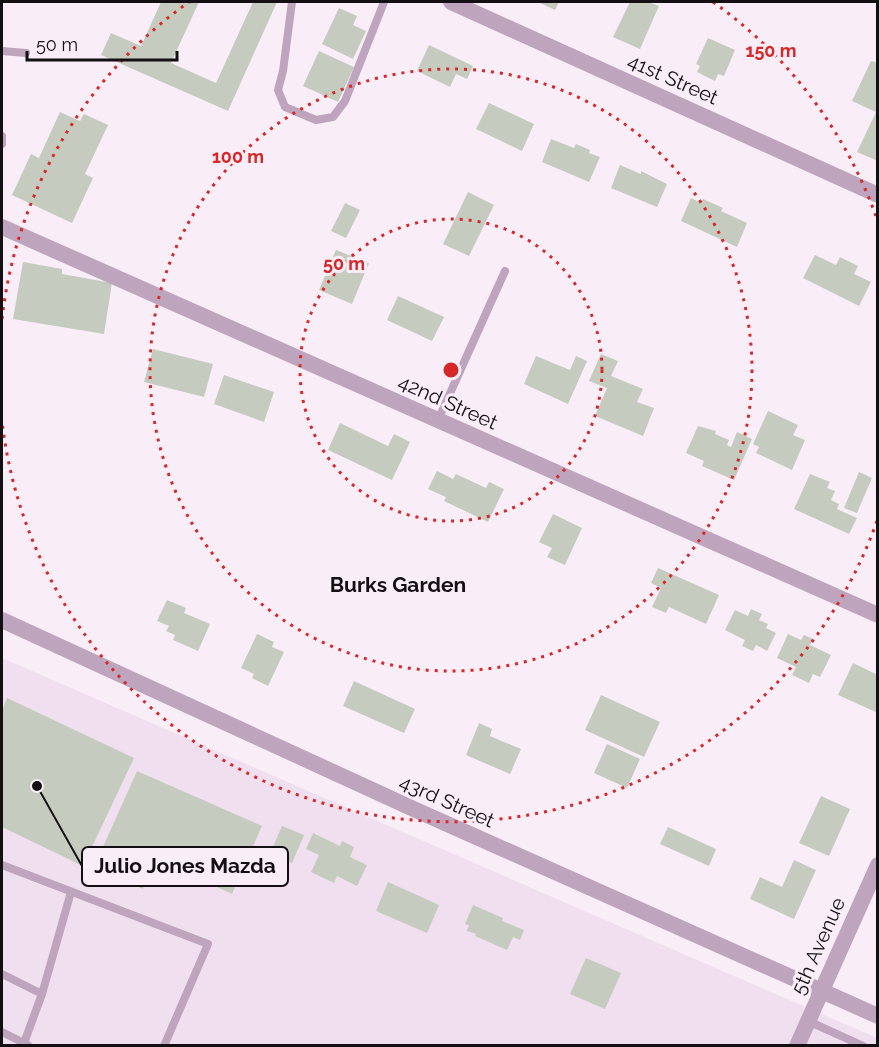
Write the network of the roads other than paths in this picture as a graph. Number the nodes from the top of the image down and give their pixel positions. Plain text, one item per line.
1 (292, 2) edge
2 (384, 2) edge
3 (451, 2) edge
4 (2, 51) edge
5 (26, 53) dead end
6 (2, 136) edge
7 (2, 144) edge
8 (878, 195) edge
9 (2, 227) edge
10 (505, 270) dead end
11 (438, 420) junction
12 (878, 615) edge
13 (2, 620) edge
14 (2, 865) edge
15 (878, 865) edge
16 (71, 892) junction
17 (2, 974) edge
18 (821, 992) junction
19 (42, 994) junction
20 (878, 1016) edge
21 (808, 1022) junction
22 (2, 1032) edge
23 (27, 1044) edge
24 (164, 1046) edge
25 (797, 1046) edge
26 (863, 1046) edge

1 - 2 lane
3 - 8 street, 41st Street
4 - 5 lane
6 - 7 lane
9 - 11 street, 42nd Street
10 - 11 lane
11 - 12 street, 42nd Street
13 - 18 street, 43rd Street
14 - 16 lane
15 - 18 street, 5th Avenue
16 - 19 lane
16 - 24 lane
17 - 19 lane
18 - 20 street, 43rd Street
18 - 21 street, 5th Avenue
19 - 23 lane
21 - 25 street, 5th Avenue
21 - 26 lane
22 - 23 lane

